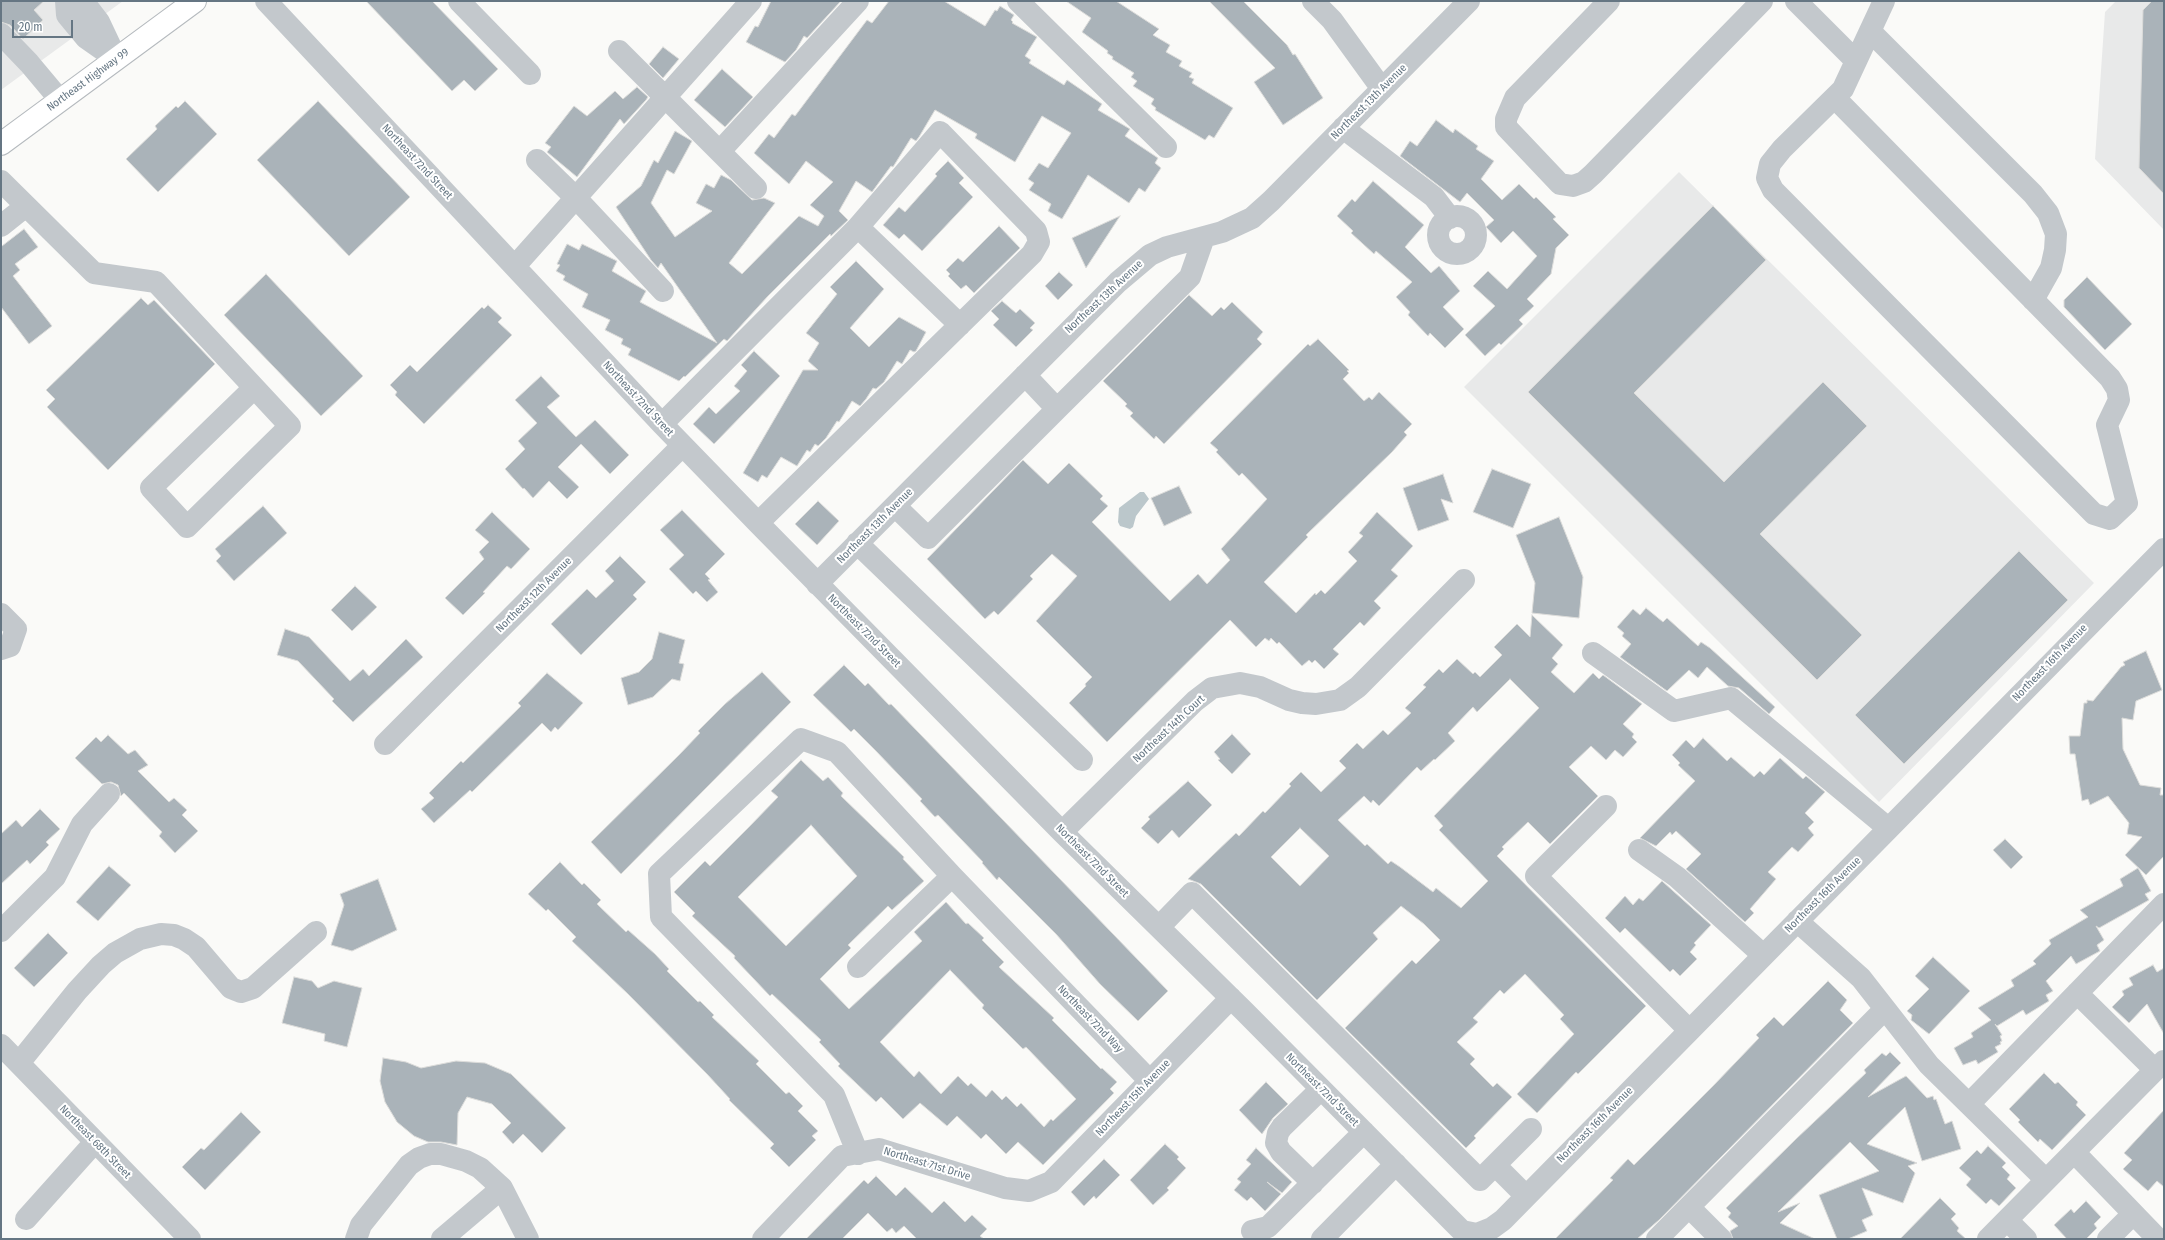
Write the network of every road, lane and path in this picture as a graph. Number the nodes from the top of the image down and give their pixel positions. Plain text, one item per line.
1 (195, 1) edge
2 (266, 1) edge
3 (459, 1) edge
4 (751, 1) edge
5 (858, 1) edge
6 (1018, 1) edge
7 (1313, 1) edge
8 (1468, 1) edge
9 (1609, 1) edge
10 (1762, 1) edge
11 (1796, 1) edge
12 (1884, 1) edge
13 (70, 4) edge
14 (1870, 30) junction
15 (1, 34) edge
16 (619, 51) dead end
17 (116, 59) junction
18 (1856, 61) junction
19 (530, 74) dead end
20 (1382, 89) junction
21 (666, 97) junction
22 (1834, 98) junction
23 (60, 100) junction
24 (1343, 128) junction
25 (1, 144) edge
26 (1166, 147) dead end
27 (720, 151) junction
28 (537, 160) dead end
29 (1, 180) edge
30 (756, 188) dead end
31 (576, 198) junction
32 (26, 206) junction
33 (1450, 218) dead end
34 (1, 226) edge
35 (858, 227) junction
36 (1204, 237) junction
37 (514, 266) junction
38 (663, 291) dead end
39 (2033, 300) junction
40 (960, 325) junction
41 (1025, 376) junction
42 (253, 388) junction
43 (1057, 409) junction
44 (662, 424) junction
45 (682, 446) junction
46 (895, 506) junction
47 (758, 524) junction
48 (858, 543) junction
49 (2164, 549) edge
50 (1464, 580) dead end
51 (817, 584) junction
52 (1, 614) edge
53 (1, 649) edge
54 (1593, 653) dead end
55 (385, 744) dead end
56 (1082, 760) dead end
57 (109, 794) dead end
58 (1606, 806) dead end
59 (1888, 828) junction
60 (1062, 832) junction
61 (1639, 850) dead end
62 (952, 876) junction
63 (2164, 904) edge
64 (1797, 921) junction
65 (1158, 927) junction
66 (1, 931) edge
67 (316, 932) dead end
68 (1763, 955) junction
69 (858, 967) dead end
70 (2077, 993) junction
71 (1231, 998) junction
72 (1885, 1009) junction
73 (1689, 1030) junction
74 (1, 1045) edge
75 (19, 1063) junction
76 (2159, 1065) edge
77 (1150, 1080) junction
78 (1321, 1089) junction
79 (1969, 1104) junction
80 (1532, 1129) dead end
81 (1364, 1132) junction
82 (95, 1142) junction
83 (2074, 1152) junction
84 (858, 1154) junction
85 (1396, 1164) junction
86 (1495, 1165) junction
87 (2046, 1180) junction
88 (1313, 1183) junction
89 (502, 1188) junction
90 (1030, 1191) joint
91 (1526, 1196) junction
92 (1689, 1207) junction
93 (2133, 1214) junction
94 (26, 1219) dead end
95 (2007, 1220) junction
96 (1252, 1231) dead end
97 (1479, 1236) edge
98 (190, 1239) edge
99 (356, 1239) edge
100 (442, 1239) edge
101 (528, 1239) edge
102 (762, 1239) edge
103 (1322, 1239) edge
104 (1658, 1239) edge
105 (1721, 1239) edge
106 (1988, 1239) edge
107 (2026, 1239) edge
108 (2108, 1239) edge
109 (2158, 1239) edge

1 - 17 main road, Northeast Highway 99
2 - 37 street, Northeast 72nd Street
3 - 19 street
4 - 21 street
5 - 27 street
6 - 26 street
7 - 20 street
8 - 20 street, Northeast 13th Avenue
9 - 10 street
11 - 18 street
12 - 14 street
13 - 17 street
14 - 18 street
14 - 39 street
15 - 23 street
16 - 21 street
17 - 23 main road, Northeast Highway 99
18 - 22 street
20 - 24 street, Northeast 13th Avenue
21 - 27 street
21 - 31 street
22 - 39 street
22 - 39 street
23 - 25 main road, Northeast Highway 99
24 - 33 street
24 - 36 street, Northeast 13th Avenue
27 - 30 street
28 - 31 street
29 - 32 street
31 - 37 street
31 - 38 street
32 - 34 street
32 - 42 street
35 - 40 street
35 - 40 street
35 - 44 street
36 - 41 street, Northeast 13th Avenue
36 - 43 street
37 - 44 street, Northeast 72nd Street
40 - 47 street
41 - 43 street
41 - 46 street, Northeast 13th Avenue
42 - 42 street
43 - 46 street
44 - 45 street, Northeast 72nd Street
45 - 47 street, Northeast 72nd Street
45 - 55 street, Northeast 12th Avenue
46 - 48 street, Northeast 13th Avenue
47 - 51 street, Northeast 72nd Street
48 - 51 street, Northeast 13th Avenue
48 - 56 street
49 - 59 street, Northeast 16th Avenue
50 - 60 street, Northeast 14th Court
51 - 60 street, Northeast 72nd Street
52 - 53 street
54 - 59 street
57 - 66 street
58 - 73 street
59 - 64 street, Northeast 16th Avenue
60 - 65 street, Northeast 72nd Street
61 - 68 street
62 - 69 street
62 - 77 street, Northeast 72nd Way
62 - 84 street, Northeast 72nd Way
63 - 70 street
64 - 68 street, Northeast 16th Avenue
64 - 72 street
65 - 71 street, Northeast 72nd Street
65 - 86 street
67 - 75 street
68 - 73 street, Northeast 16th Avenue
70 - 76 street
70 - 79 street
71 - 77 street, Northeast 15th Avenue
71 - 78 street, Northeast 72nd Street
72 - 79 street
72 - 92 street
73 - 91 street, Northeast 16th Avenue
74 - 75 street, Northeast 68th Street
75 - 82 street, Northeast 68th Street
76 - 83 street
77 - 90 street, Northeast 15th Avenue
78 - 81 street, Northeast 72nd Street
78 - 88 street
79 - 87 street
80 - 86 street
81 - 85 street, Northeast 72nd Street
81 - 88 street
82 - 94 street
82 - 98 street, Northeast 68th Street
83 - 87 street
83 - 93 street
84 - 90 street, Northeast 71st Drive
84 - 102 street, Northeast 71st Drive
85 - 97 street, Northeast 72nd Street
85 - 103 street
86 - 91 street
87 - 95 street
88 - 96 street
89 - 99 street
89 - 100 street
89 - 101 street
91 - 97 street, Northeast 16th Avenue
92 - 104 street
92 - 105 street
93 - 108 street
93 - 109 street
95 - 106 street
95 - 107 street

